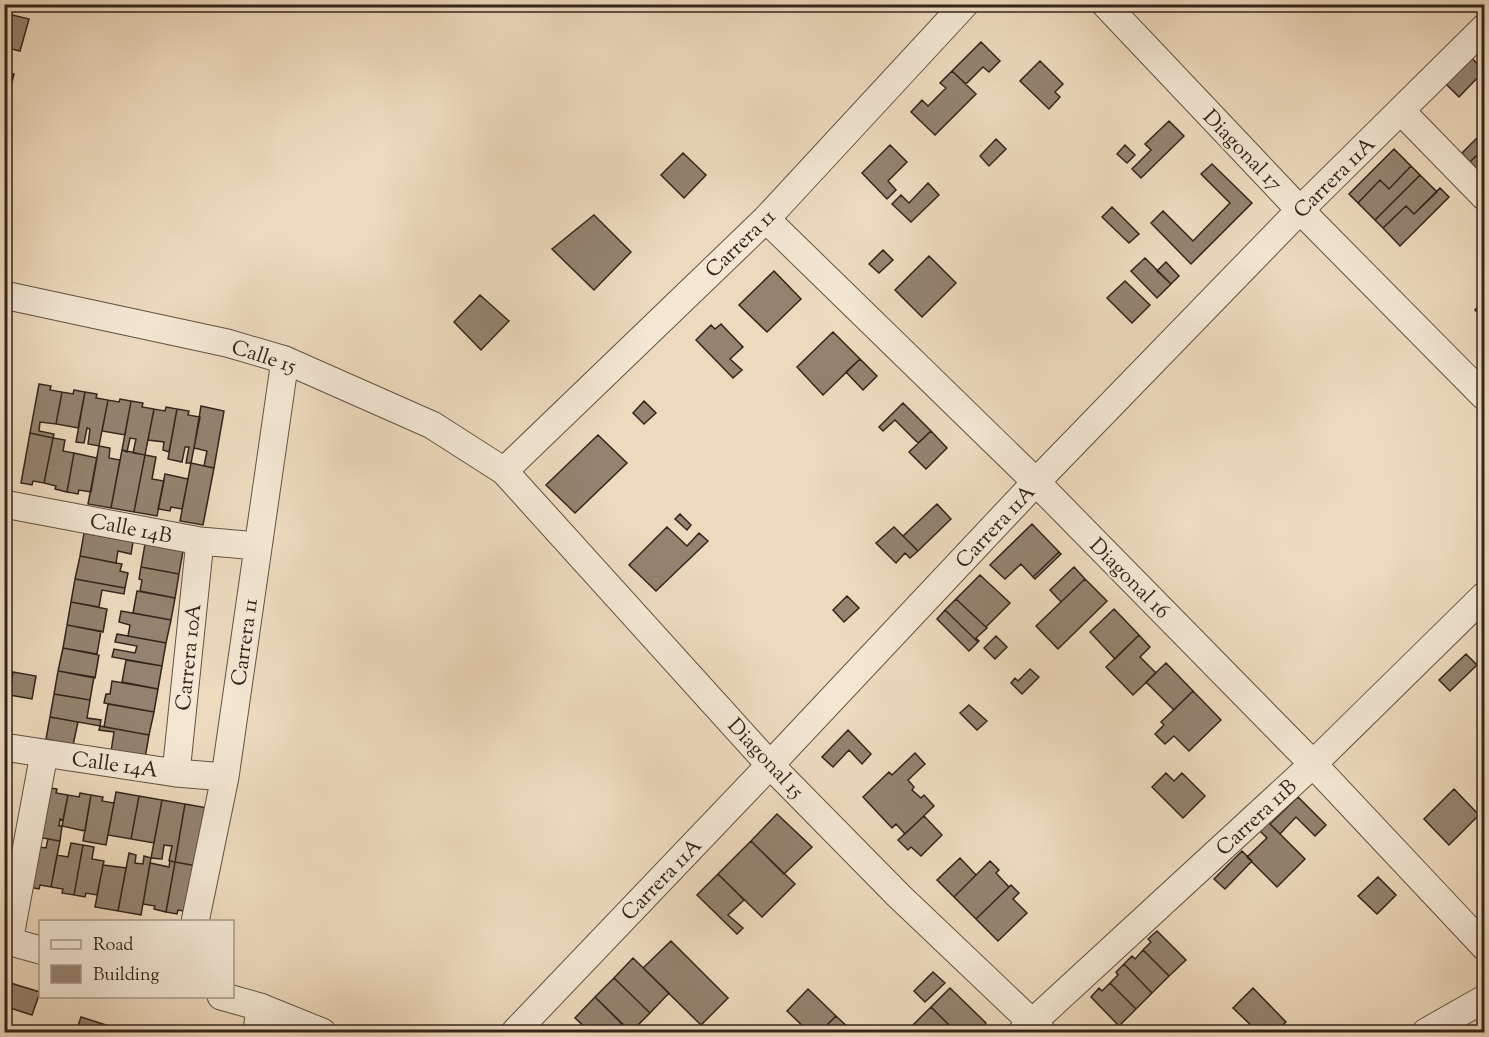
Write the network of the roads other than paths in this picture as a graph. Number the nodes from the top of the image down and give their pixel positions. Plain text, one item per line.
1 (965, 4) edge
2 (1105, 4) edge
3 (1483, 33) edge
4 (1401, 111) junction
5 (1485, 196) edge
6 (1300, 210) junction
7 (766, 219) junction
8 (4, 295) edge
9 (285, 360) junction
10 (1485, 396) edge
11 (504, 471) junction
12 (1036, 483) junction
13 (4, 504) edge
14 (200, 541) junction
15 (257, 546) junction
16 (1485, 596) edge
17 (4, 747) edge
18 (44, 754) junction
19 (1313, 764) junction
20 (770, 765) junction
21 (176, 773) junction
22 (225, 777) junction
23 (195, 920) edge
24 (7, 941) edge
25 (1485, 946) edge
26 (39, 950) edge
27 (224, 998) edge
28 (1485, 999) edge
29 (259, 1020) edge
30 (1032, 1029) edge
31 (321, 1032) edge
32 (515, 1032) edge
33 (1426, 1032) edge

1 - 7 street, Carrera 11
2 - 6 street, Diagonal 17
3 - 4 street, Carrera 11A
4 - 5 street
4 - 6 street, Carrera 11A
6 - 10 street, Diagonal 17
6 - 12 street, Carrera 11A
7 - 11 street, Carrera 11
7 - 12 street, Diagonal 16
8 - 9 street, Calle 15
9 - 11 street, Calle 15
9 - 15 street, Carrera 11
11 - 20 street, Diagonal 15
12 - 19 street, Diagonal 16
12 - 20 street, Carrera 11A
13 - 14 street, Calle 14B
14 - 15 street, Calle 14B
14 - 21 street, Carrera 10A
15 - 22 street, Carrera 11
16 - 19 street, Carrera 11B
17 - 18 street, Calle 14A
18 - 21 street, Calle 14A
18 - 24 street
19 - 25 street, Diagonal 16
19 - 30 street, Carrera 11B
20 - 30 street, Diagonal 15
20 - 32 street, Carrera 11A
21 - 22 street, Calle 14A
22 - 23 street, Carrera 11
24 - 26 street
27 - 29 street
28 - 33 street
29 - 31 street

